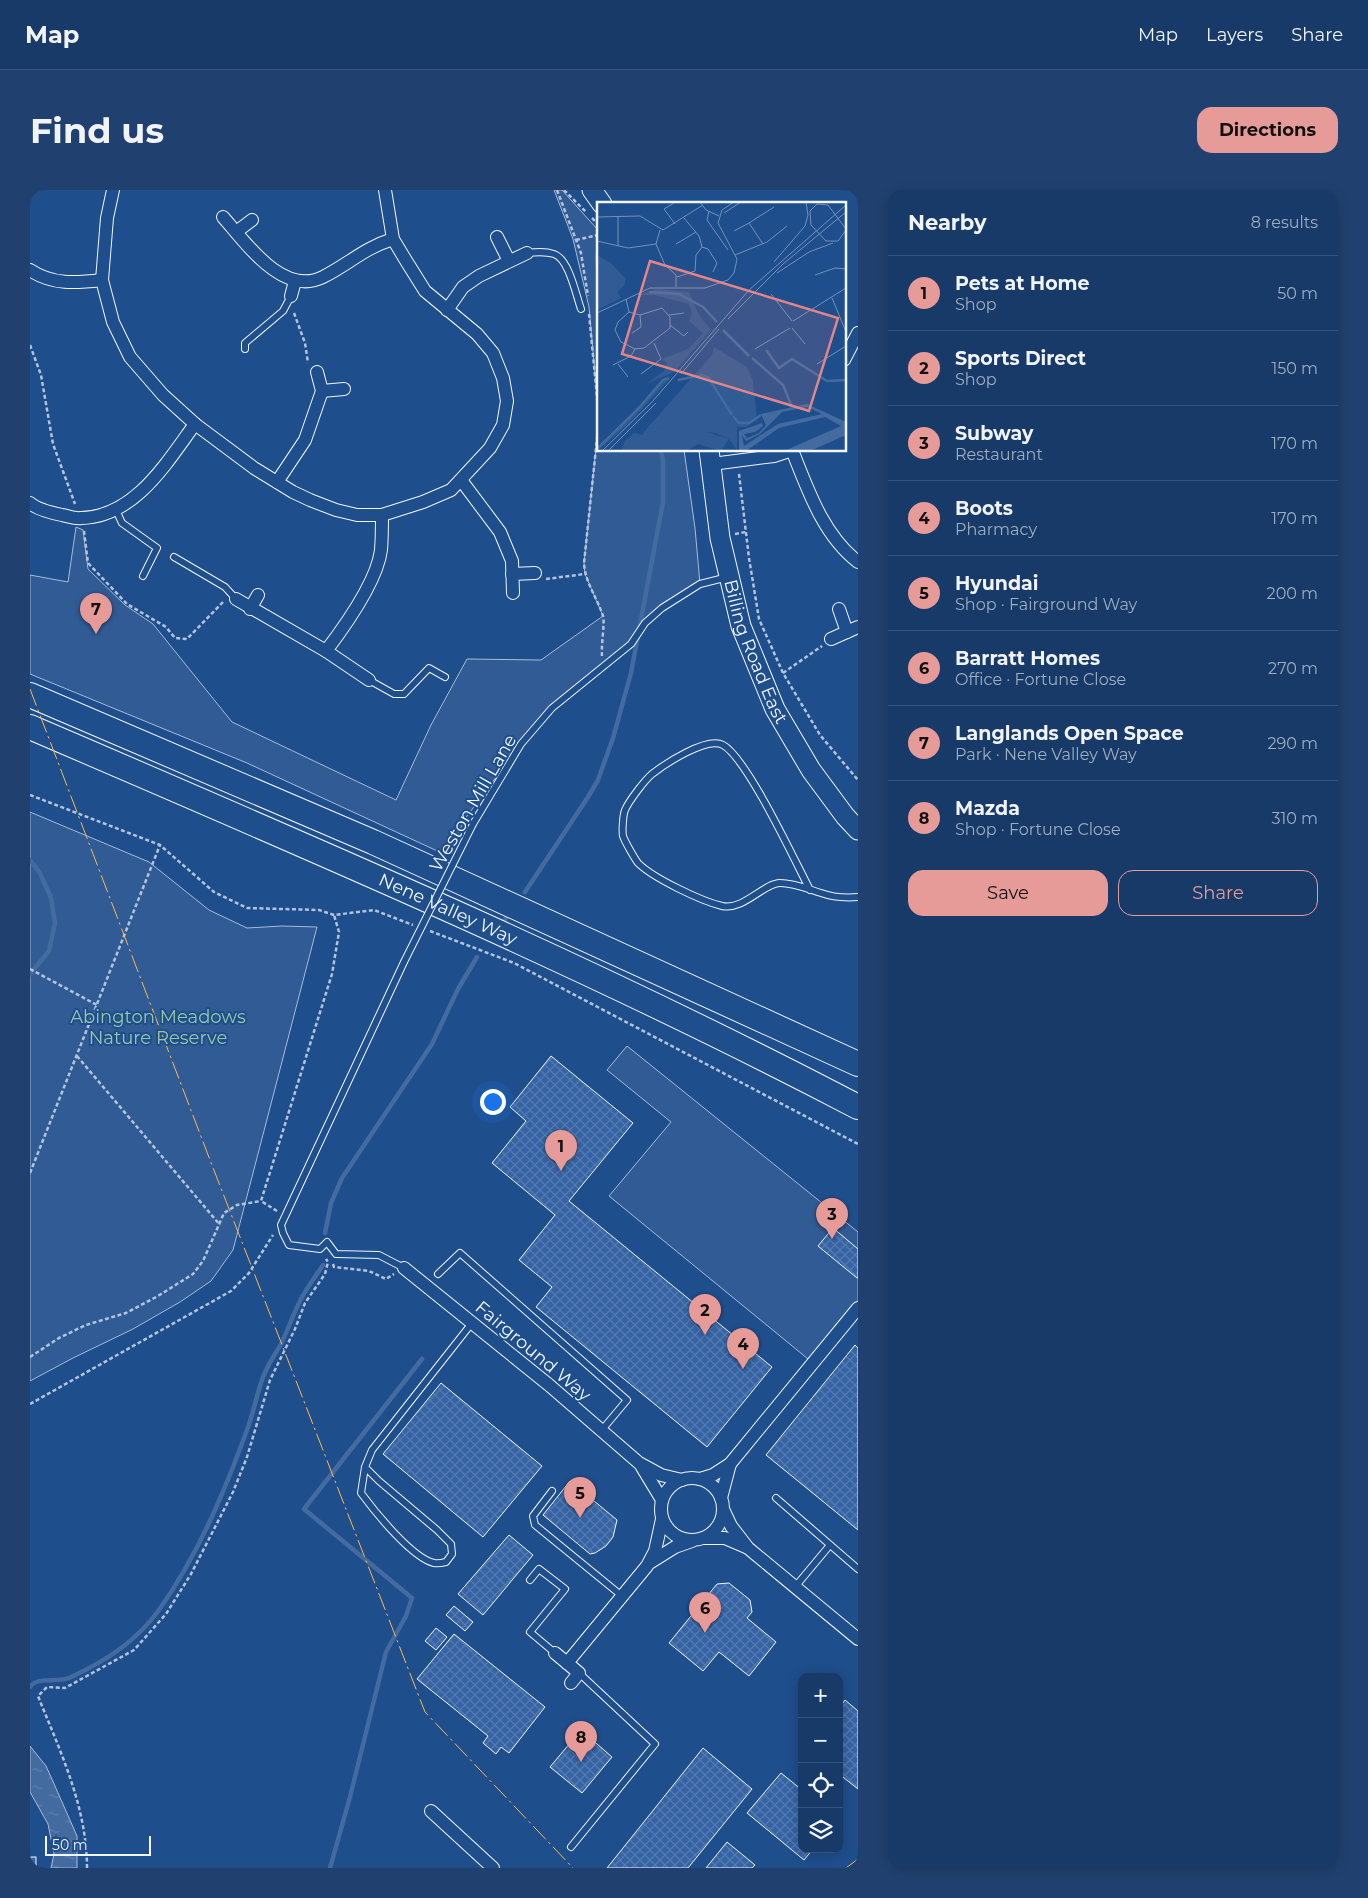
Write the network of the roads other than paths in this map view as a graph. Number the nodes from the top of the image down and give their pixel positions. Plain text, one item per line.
1 (113, 190) edge
2 (385, 190) edge
3 (592, 190) edge
4 (601, 202) edge
5 (223, 217) dead end
6 (252, 220) dead end
7 (236, 232) junction
8 (497, 237) dead end
9 (394, 239) junction
10 (527, 253) joint
11 (509, 261) junction
12 (30, 270) edge
13 (102, 280) junction
14 (295, 282) junction
15 (290, 296) joint
16 (581, 309) dead end
17 (447, 310) junction
18 (853, 334) edge
19 (245, 349) dead end
20 (846, 354) edge
21 (317, 372) road end
22 (344, 389) dead end
23 (322, 391) junction
24 (195, 424) junction
25 (789, 451) edge
26 (792, 451) edge
27 (710, 457) edge
28 (461, 480) junction
29 (277, 482) junction
30 (30, 503) edge
31 (116, 510) junction
32 (382, 515) junction
33 (174, 557) dead end
34 (858, 562) edge
35 (535, 573) road end
36 (512, 574) junction
37 (143, 576) dead end
38 (729, 576) junction
39 (513, 592) dead end
40 (258, 595) dead end
41 (236, 600) joint
42 (250, 609) junction
43 (838, 609) dead end
44 (853, 629) edge
45 (831, 639) road end
46 (326, 651) junction
47 (445, 677) dead end
48 (369, 680) joint
49 (30, 695) edge
50 (30, 727) edge
51 (858, 830) edge
52 (810, 890) junction
53 (858, 897) edge
54 (761, 1056) junction
55 (858, 1064) edge
56 (858, 1107) edge
57 (858, 1118) edge
58 (404, 1268) joint
59 (438, 1274) dead end
60 (858, 1308) edge
61 (472, 1323) junction
62 (601, 1431) junction
63 (639, 1463) junction
64 (730, 1464) junction
65 (366, 1467) junction
66 (700, 1479) junction
67 (682, 1480) junction
68 (552, 1491) dead end
69 (776, 1498) dead end
70 (662, 1500) junction
71 (722, 1504) junction
72 (662, 1518) junction
73 (699, 1539) junction
74 (830, 1545) junction
75 (748, 1548) junction
76 (647, 1566) junction
77 (858, 1569) edge
78 (530, 1580) dead end
79 (795, 1587) junction
80 (622, 1596) junction
81 (858, 1639) edge
82 (555, 1654) joint
83 (567, 1663) junction
84 (575, 1678) joint
85 (431, 1812) dead end
86 (571, 1847) dead end
87 (494, 1868) edge

1 - 13 street
2 - 9 street
3 - 4 street
5 - 7 street
6 - 7 street
7 - 14 street
8 - 11 street
9 - 14 street
9 - 17 street
10 - 11 street
10 - 16 lane
11 - 17 street
12 - 13 street
13 - 24 street
14 - 15 street
15 - 19 lane
17 - 28 street
18 - 20 street
21 - 23 street
22 - 23 street
23 - 29 street
24 - 29 street
24 - 31 street
25 - 27 street
26 - 34 street
27 - 38 street, Billing Road East
28 - 32 street
28 - 36 street
29 - 32 street
30 - 31 street
31 - 37 lane
32 - 46 street
33 - 41 lane
35 - 36 street
36 - 39 street
38 - 51 street, Billing Road East
38 - 58 lane, Weston Mill Lane, bridge
40 - 42 street
41 - 42 street
42 - 46 street
43 - 44 street
44 - 45 street
46 - 48 street
47 - 48 lane
49 - 55 highway, Nene Valley Way
50 - 54 highway, Nene Valley Way
52 - 52 lane
52 - 53 lane
54 - 56 highway, Nene Valley Way
54 - 57 highway
58 - 61 street, Fairground Way
59 - 62 lane
60 - 64 street
61 - 62 street, Fairground Way
61 - 65 lane
62 - 63 street, Fairground Way
63 - 67 street
63 - 70 street
64 - 66 street
64 - 71 street
65 - 65 lane
66 - 67 street
66 - 71 street
67 - 70 street
68 - 80 lane
69 - 74 lane
70 - 72 street
71 - 73 street
71 - 75 street
72 - 73 street
72 - 76 street
73 - 75 street
73 - 76 street
74 - 77 lane
74 - 79 lane
75 - 79 street
76 - 80 street
78 - 82 lane
79 - 81 street
80 - 83 street
82 - 83 street
83 - 84 street
84 - 86 lane
85 - 87 street

